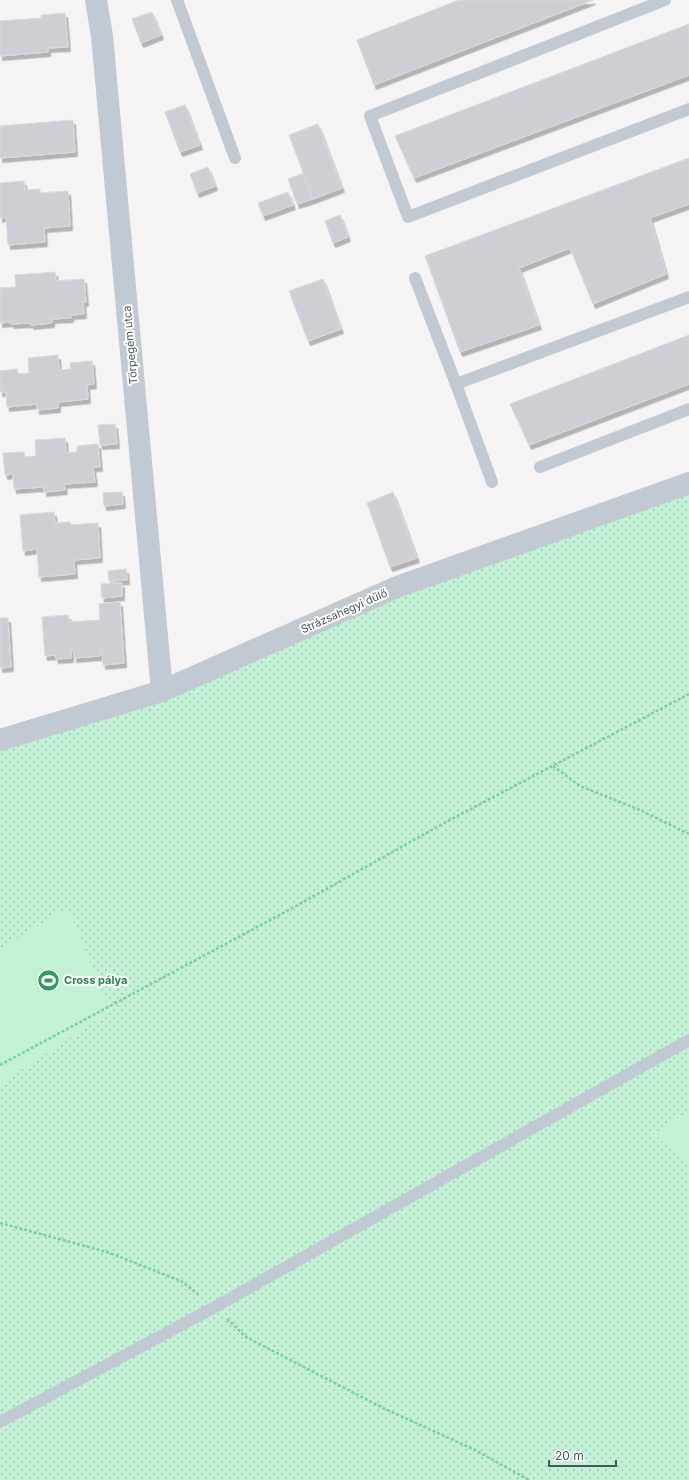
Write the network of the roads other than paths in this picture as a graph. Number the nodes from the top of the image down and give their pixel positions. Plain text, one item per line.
1 (96, 0) edge
2 (177, 0) edge
3 (665, 0) edge
4 (689, 109) edge
5 (235, 158) dead end
6 (415, 278) dead end
7 (689, 297) edge
8 (456, 384) junction
9 (689, 409) edge
10 (540, 468) dead end
11 (492, 482) dead end
12 (689, 483) edge
13 (162, 691) junction
14 (0, 740) edge
15 (689, 1040) edge
16 (0, 1422) edge

1 - 13 street, Törpegém utca
2 - 5 lane
3 - 4 lane
6 - 8 lane
7 - 8 lane
8 - 11 lane
9 - 10 lane
12 - 13 street, Strázsahegyi dűlő
13 - 14 street, Strázsahegyi dűlő
15 - 16 lane

